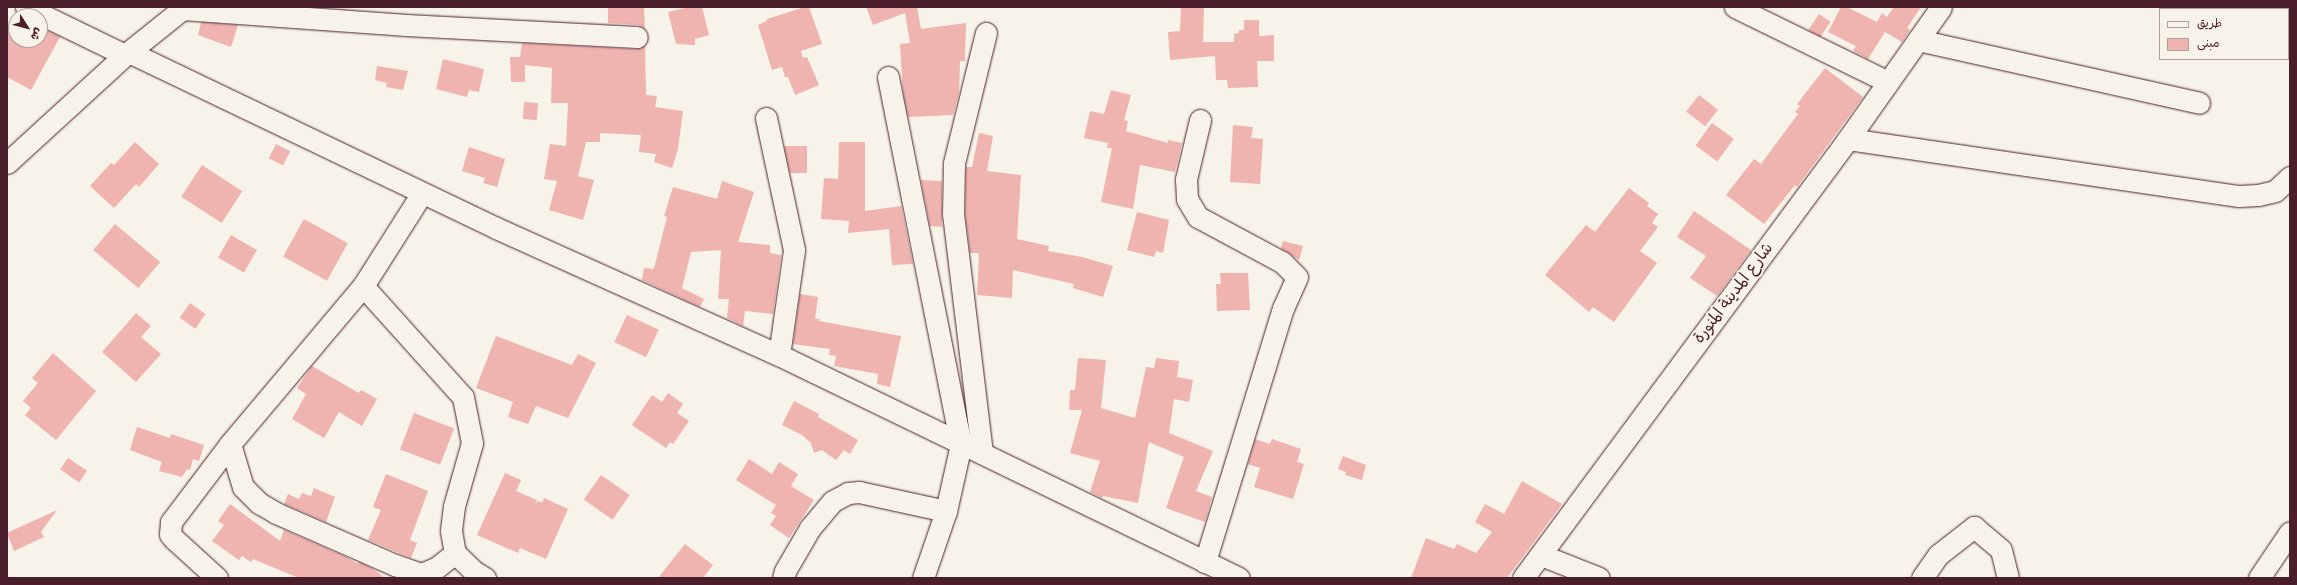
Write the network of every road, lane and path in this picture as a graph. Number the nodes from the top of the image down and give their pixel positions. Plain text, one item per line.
1 (26, 7) edge
2 (1735, 7) edge
3 (1940, 7) edge
4 (184, 8) edge
5 (986, 33) dead end
6 (637, 37) dead end
7 (1918, 40) junction
8 (127, 54) junction
9 (888, 77) dead end
10 (1888, 82) junction
11 (2199, 103) dead end
12 (766, 118) dead end
13 (1200, 120) dead end
14 (1848, 139) junction
15 (7, 163) edge
16 (2290, 178) edge
17 (422, 193) junction
18 (363, 286) junction
19 (779, 355) junction
20 (230, 444) junction
21 (962, 444) junction
22 (982, 453) junction
23 (946, 511) junction
24 (2290, 532) edge
25 (455, 553) junction
26 (1540, 555) junction
27 (1205, 562) junction
28 (217, 578) edge
29 (485, 578) edge
30 (783, 578) edge
31 (923, 578) edge
32 (1239, 578) edge
33 (1523, 578) edge
34 (1599, 578) edge
35 (1922, 578) edge
36 (2008, 578) edge
37 (2259, 578) edge

1 - 8 street
2 - 10 street
3 - 7 street, شارع المدينة المنورة
4 - 6 street
4 - 8 street
5 - 22 street
7 - 10 street, شارع المدينة المنورة
7 - 11 street
8 - 15 street
8 - 17 street
9 - 21 street
10 - 14 street, شارع المدينة المنورة
12 - 19 street
13 - 27 street
14 - 16 street
14 - 26 street, شارع المدينة المنورة
17 - 18 street
17 - 19 street
18 - 20 street
18 - 25 street
19 - 21 street
20 - 25 street
20 - 28 street
21 - 22 street
21 - 23 street
22 - 27 street
23 - 30 street
23 - 31 street
24 - 37 street
25 - 29 street
26 - 33 street, شارع المدينة المنورة
26 - 34 street
27 - 32 street
35 - 36 street

